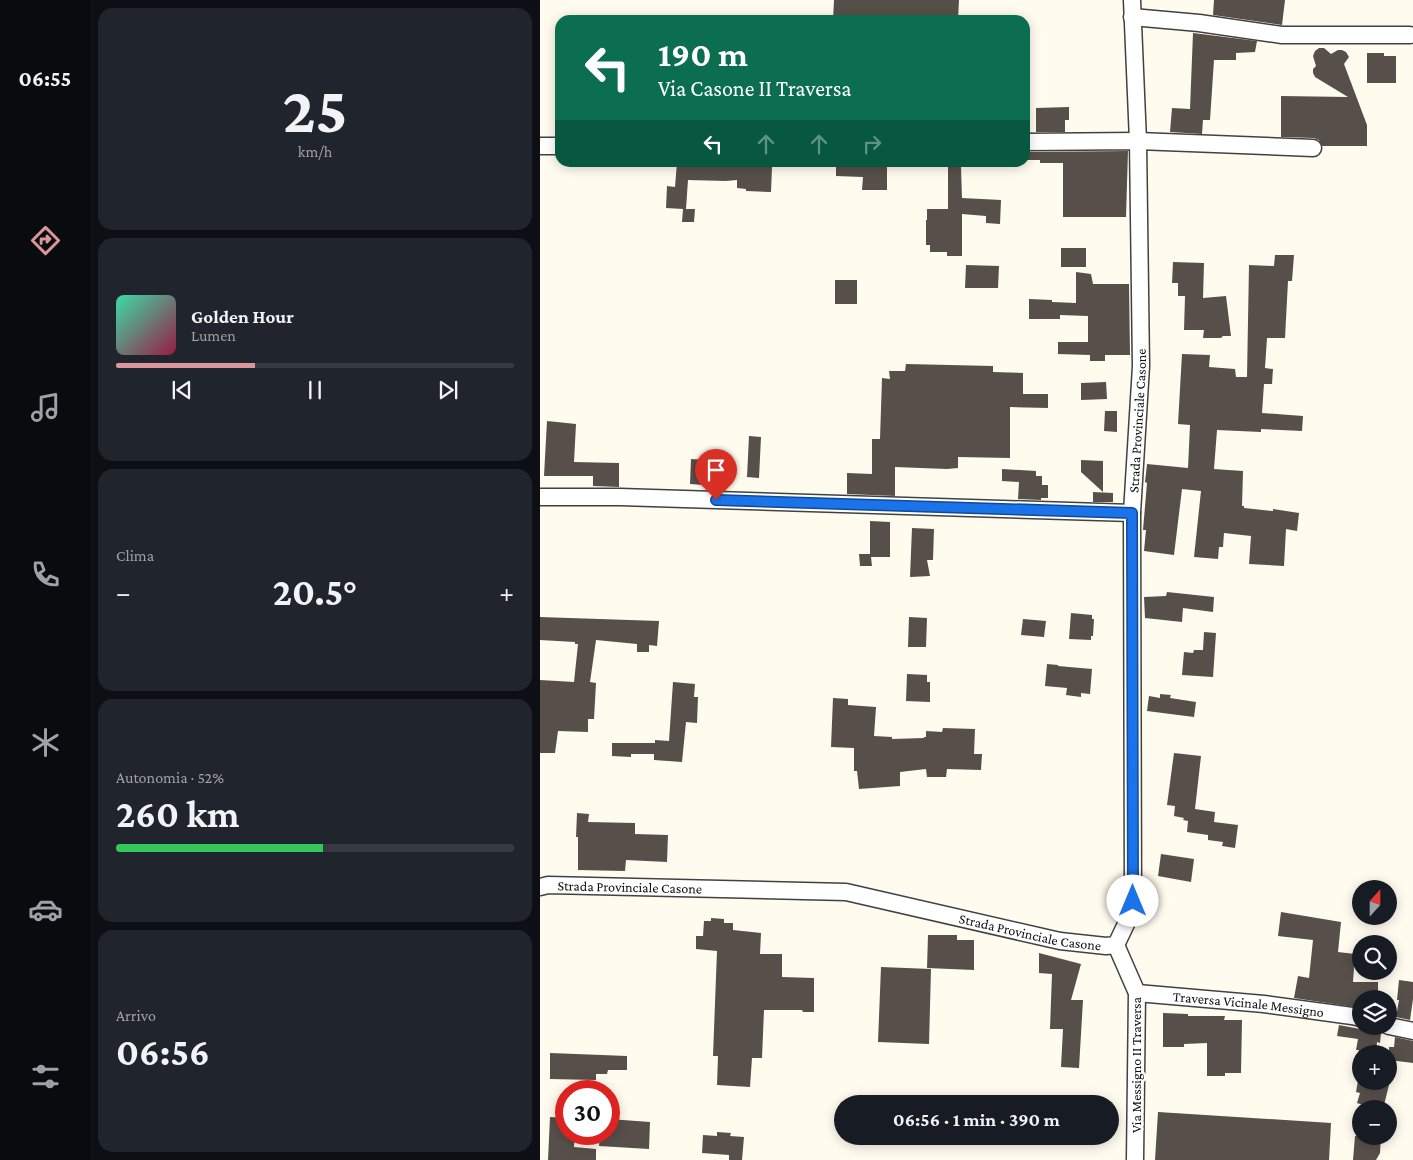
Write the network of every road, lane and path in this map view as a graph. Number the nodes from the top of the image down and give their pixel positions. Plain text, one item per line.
1 (1132, 0) edge
2 (1132, 17) junction
3 (1410, 35) dead end
4 (1138, 141) junction
5 (1030, 142) edge
6 (540, 146) edge
7 (555, 146) edge
8 (1313, 148) dead end
9 (540, 497) edge
10 (1132, 513) junction
11 (540, 887) edge
12 (1116, 945) junction
13 (1137, 993) junction
14 (1352, 1016) edge
15 (1397, 1028) edge
16 (1413, 1031) edge
17 (1135, 1160) edge

1 - 2 street, Strada Provinciale Casone
2 - 3 street
2 - 4 street, Strada Provinciale Casone
4 - 5 street
4 - 8 street
4 - 10 street, Strada Provinciale Casone
6 - 7 street
9 - 10 street
10 - 12 street, Strada Provinciale Casone
11 - 12 street, Strada Provinciale Casone
12 - 13 street, Via Messigno II Traversa
13 - 14 street, Traversa Vicinale Messigno
13 - 17 street, Via Messigno II Traversa
15 - 16 street

